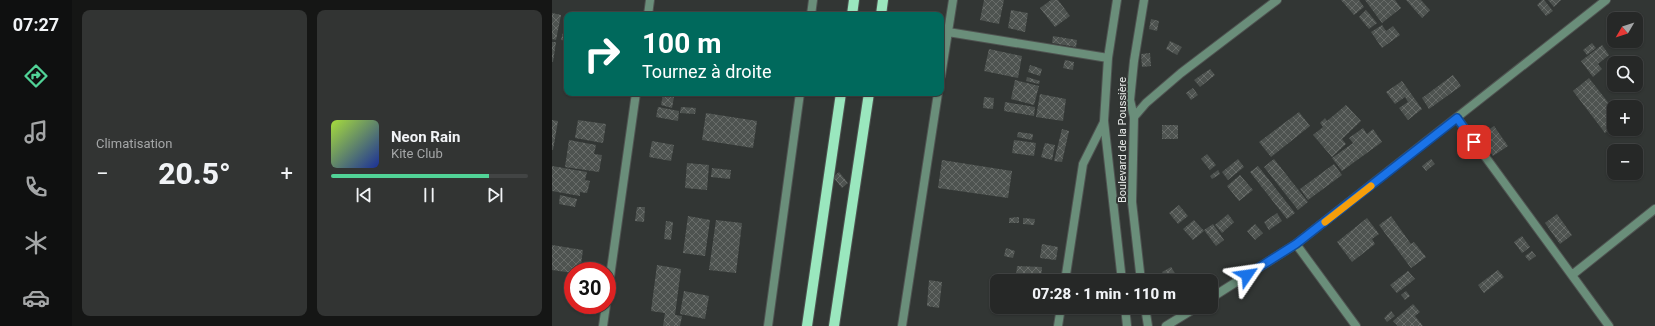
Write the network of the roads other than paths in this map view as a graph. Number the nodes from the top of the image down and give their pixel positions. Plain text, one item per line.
1 (650, 0) edge
2 (814, 0) edge
3 (854, 0) edge
4 (883, 0) edge
5 (953, 0) edge
6 (1117, 0) edge
7 (1144, 0) edge
8 (1277, 0) edge
9 (1606, 0) edge
10 (648, 12) edge
11 (812, 12) edge
12 (852, 12) edge
13 (881, 12) edge
14 (948, 32) junction
15 (944, 57) edge
16 (1108, 58) junction
17 (636, 96) edge
18 (800, 96) edge
19 (841, 96) edge
20 (869, 96) edge
21 (938, 96) edge
22 (1134, 117) junction
23 (1457, 118) junction
24 (1104, 121) junction
25 (1655, 209) edge
26 (1296, 244) junction
27 (612, 262) edge
28 (1065, 274) edge
29 (1121, 274) edge
30 (1140, 274) edge
31 (1572, 275) junction
32 (1218, 294) edge
33 (605, 314) edge
34 (1060, 314) edge
35 (1126, 314) edge
36 (1146, 314) edge
37 (1186, 314) edge
38 (603, 326) edge
39 (768, 326) edge
40 (807, 326) edge
41 (834, 326) edge
42 (902, 326) edge
43 (1058, 326) edge
44 (1128, 326) edge
45 (1148, 326) edge
46 (1166, 326) edge
47 (1356, 326) edge
48 (1609, 326) edge

1 - 10 street
2 - 11 street
3 - 12 main road
4 - 13 main road
5 - 14 street
6 - 16 street, Boulevard de la Poussière
7 - 22 street, Boulevard de la Poussière
8 - 22 street
9 - 23 street
14 - 15 street
14 - 16 street
16 - 24 street, Boulevard de la Poussière
17 - 27 street
18 - 39 street
19 - 40 main road
20 - 41 main road
21 - 42 street
22 - 30 street, Boulevard de la Poussière
23 - 26 street
23 - 31 street
24 - 28 street
24 - 29 street, Boulevard de la Poussière
25 - 31 street
26 - 32 street
26 - 47 street
31 - 48 street
33 - 38 street
34 - 43 street
35 - 44 street
36 - 45 street
37 - 46 street

